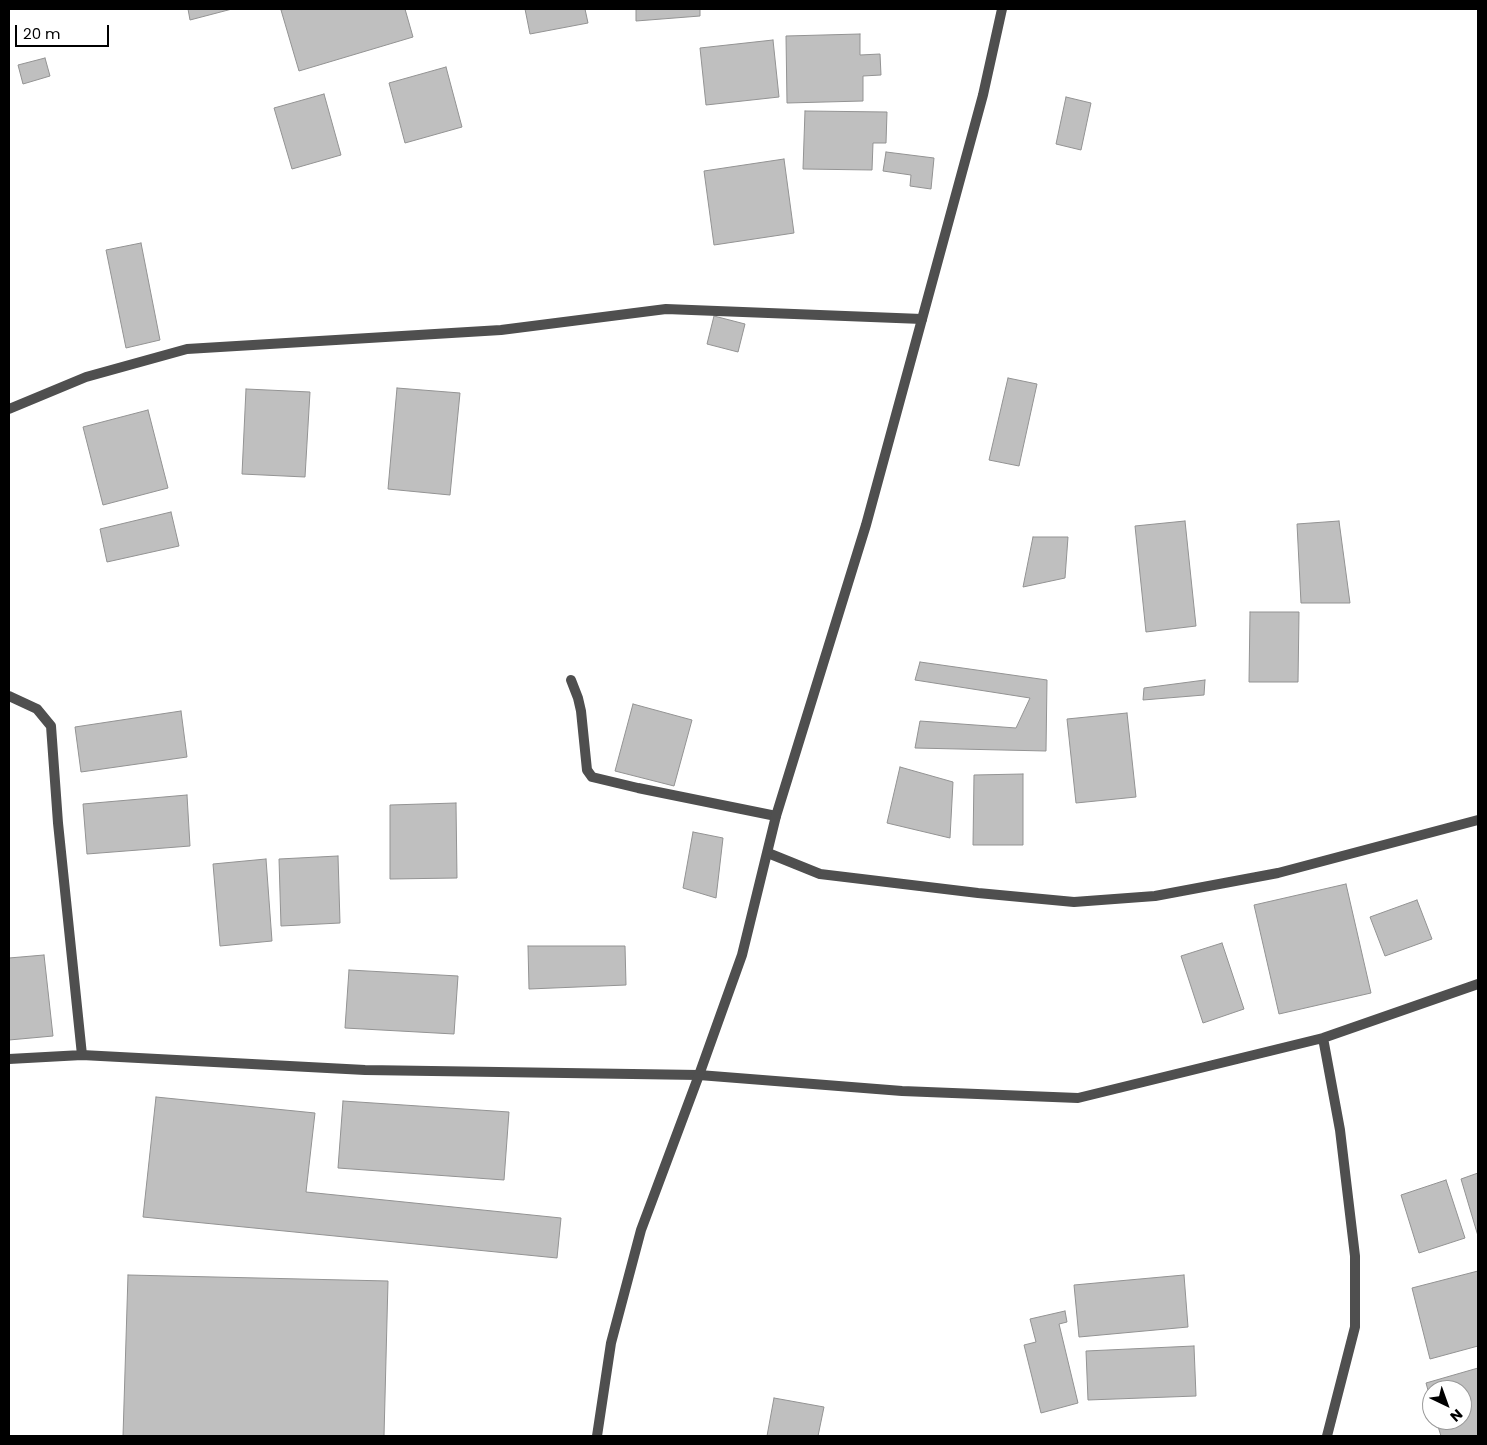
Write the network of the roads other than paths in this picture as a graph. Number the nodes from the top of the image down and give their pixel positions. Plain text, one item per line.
1 (1002, 9) edge
2 (922, 319) junction
3 (9, 409) edge
4 (570, 680) dead end
5 (9, 696) edge
6 (776, 816) junction
7 (1478, 820) edge
8 (768, 853) junction
9 (1478, 984) edge
10 (1323, 1038) junction
11 (82, 1056) junction
12 (9, 1059) edge
13 (699, 1075) junction
14 (597, 1436) edge
15 (1327, 1436) edge

1 - 2 street
2 - 3 street
2 - 6 street
4 - 6 street
5 - 11 street
6 - 8 street
7 - 8 street
8 - 13 street
9 - 10 street
10 - 13 street
10 - 15 street
11 - 12 street
11 - 13 street
13 - 14 street

